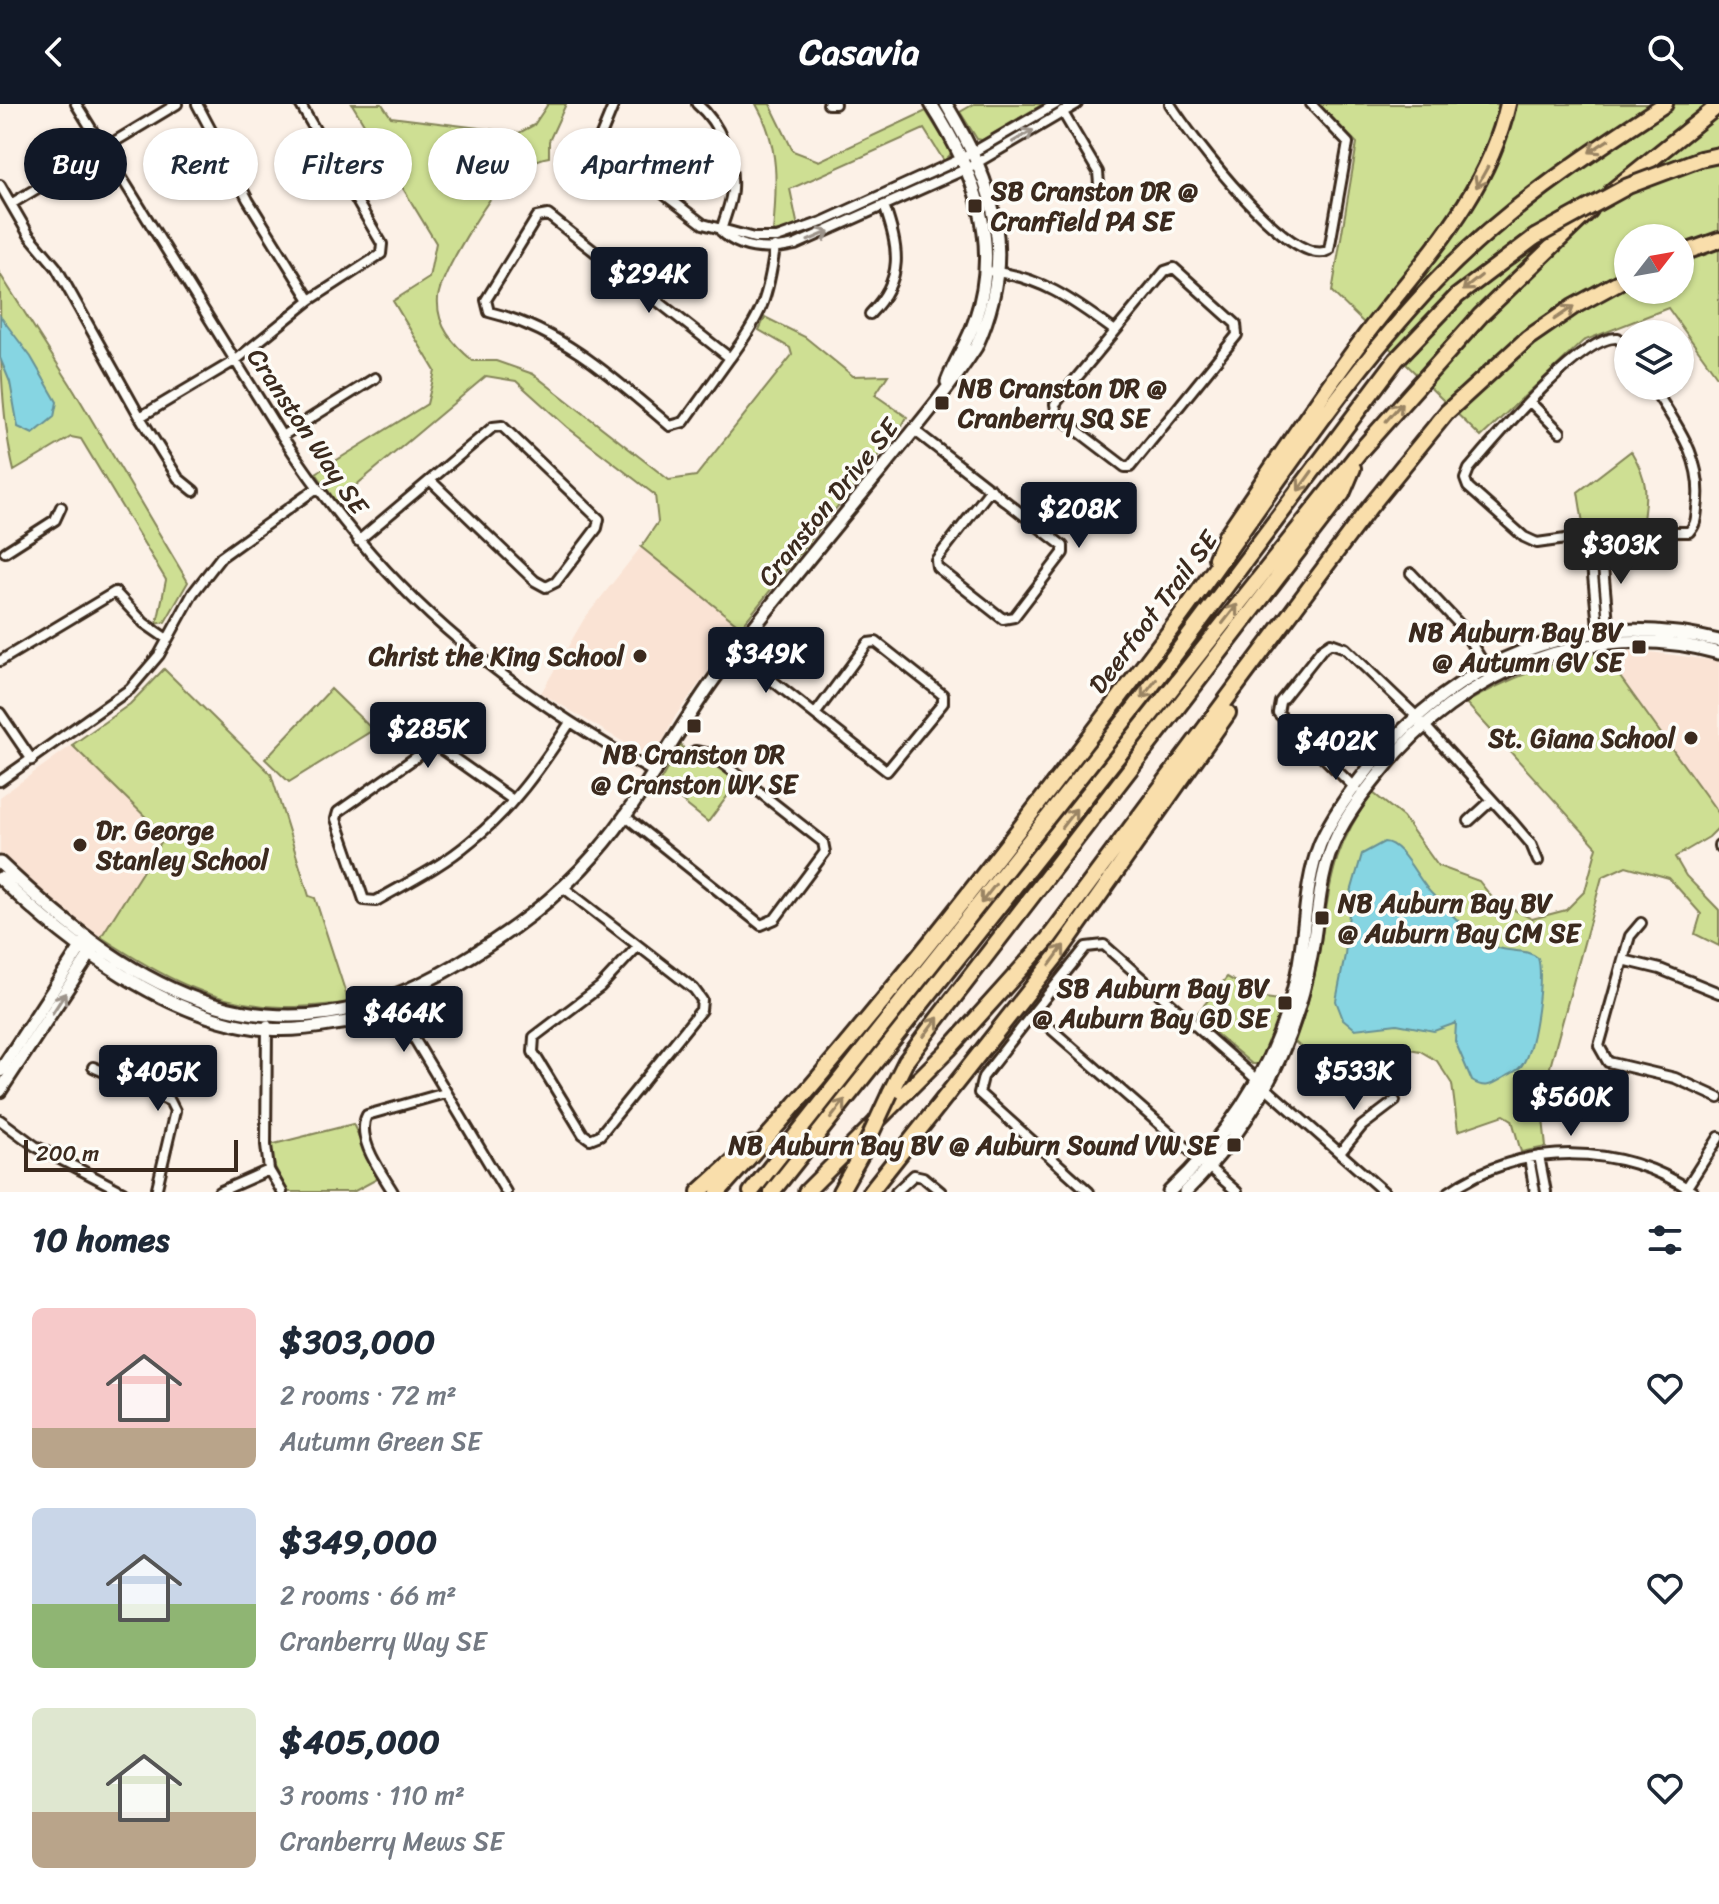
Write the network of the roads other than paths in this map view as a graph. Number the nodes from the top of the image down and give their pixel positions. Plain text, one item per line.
1 (76, 104) edge
2 (177, 104) edge
3 (197, 104) edge
4 (300, 104) edge
5 (614, 104) edge
6 (697, 104) edge
7 (828, 104) edge
8 (835, 104) edge
9 (931, 104) edge
10 (946, 104) edge
11 (1077, 104) edge
12 (1170, 104) edge
13 (1311, 104) edge
14 (1508, 104) edge
15 (1665, 104) edge
16 (1719, 105) edge
17 (1059, 107) edge
18 (92, 128) edge
19 (127, 133) edge
20 (1719, 155) edge
21 (977, 157) junction
22 (966, 163) junction
23 (127, 183) edge
24 (1099, 184) dead end
25 (0, 185) edge
26 (24, 196) edge
27 (881, 196) junction
28 (11, 204) junction
29 (885, 206) junction
30 (721, 231) junction
31 (777, 238) junction
32 (1719, 240) edge
33 (775, 249) junction
34 (1719, 249) edge
35 (1694, 250) edge
36 (1694, 253) edge
37 (992, 272) junction
38 (1614, 285) edge
39 (310, 300) junction
40 (870, 314) dead end
41 (1115, 331) junction
42 (1614, 337) edge
43 (730, 358) junction
44 (236, 360) junction
45 (375, 378) dead end
46 (1660, 400) edge
47 (1530, 402) junction
48 (140, 417) junction
49 (914, 430) junction
50 (1560, 432) dead end
51 (282, 436) junction
52 (1361, 450) junction
53 (432, 482) junction
54 (317, 488) junction
55 (991, 489) junction
56 (194, 491) dead end
57 (61, 507) dead end
58 (1600, 533) junction
59 (1589, 534) junction
60 (358, 541) junction
61 (2, 550) edge
62 (1411, 573) dead end
63 (1208, 581) junction
64 (1288, 619) junction
65 (1604, 638) junction
66 (167, 639) junction
67 (1719, 641) edge
68 (736, 652) junction
69 (1719, 653) edge
70 (0, 661) edge
71 (1489, 672) junction
72 (0, 713) edge
73 (816, 713) junction
74 (1420, 720) junction
75 (569, 724) junction
76 (695, 751) dead end
77 (32, 760) junction
78 (655, 773) junction
79 (0, 781) edge
80 (1359, 790) junction
81 (513, 800) junction
82 (1492, 800) junction
83 (626, 817) junction
84 (1469, 821) dead end
85 (1538, 861) dead end
86 (0, 863) edge
87 (0, 878) edge
88 (564, 888) junction
89 (1641, 923) dead end
90 (89, 946) junction
91 (637, 947) junction
92 (1623, 960) junction
93 (1719, 993) edge
94 (393, 1003) junction
95 (1033, 1013) junction
96 (267, 1023) junction
97 (93, 1067) dead end
98 (0, 1071) edge
99 (1262, 1084) junction
100 (0, 1091) edge
101 (445, 1093) junction
102 (1719, 1098) edge
103 (1395, 1101) dead end
104 (0, 1120) edge
105 (781, 1122) junction
106 (1719, 1137) edge
107 (1340, 1153) junction
108 (1539, 1156) junction
109 (1529, 1158) junction
110 (1205, 1164) junction
111 (269, 1170) junction
112 (1690, 1190) edge
113 (123, 1192) edge
114 (156, 1192) edge
115 (219, 1192) edge
116 (282, 1192) edge
117 (393, 1192) edge
118 (506, 1192) edge
119 (699, 1192) edge
120 (718, 1192) edge
121 (751, 1192) edge
122 (772, 1192) edge
123 (806, 1192) edge
124 (840, 1192) edge
125 (870, 1192) edge
126 (896, 1192) edge
127 (941, 1192) edge
128 (1089, 1192) edge
129 (1169, 1192) edge
130 (1185, 1192) edge
131 (1237, 1192) edge
132 (1384, 1192) edge
133 (1449, 1192) edge
134 (1535, 1192) edge
135 (1546, 1192) edge

1 - 18 street, Cranston Way SE
2 - 19 street
3 - 39 street
4 - 39 street
5 - 30 street
6 - 30 street
7 - 8 street
9 - 22 street, Cranston Drive SE
10 - 21 street, Cranston Drive SE
11 - 17 street
12 - 13 street
14 -> 63 highway
15 -> 63 highway, Deerfoot Trail SE
52 -> 16 highway
17 - 21 street
17 - 24 street
20 -> 121 highway, bridge
21 - 22 street
21 - 37 street, Cranston Drive SE
22 - 27 street
22 - 29 street
22 - 37 street, Cranston Drive SE
23 - 44 street, Cranston Way SE
25 - 28 street
26 - 28 street
27 - 29 street
27 - 31 street
28 - 48 street
33 -> 29 street
29 - 40 street
30 - 31 street
30 - 33 street
31 - 33 street
32 - 35 highway
33 - 43 street
34 - 36 highway
37 - 41 street
37 - 49 street, Cranston Drive SE
64 -> 38 highway
39 - 44 street
41 - 41 street
42 - 47 street
43 - 43 street
44 - 48 street
44 - 51 street, Cranston Way SE
45 - 51 street
46 - 58 street
47 - 50 street
47 - 59 street
48 - 56 street
49 - 55 street
49 - 68 street, Cranston Drive SE
51 - 54 street, Cranston Way SE
122 -> 52 highway
124 -> 52 highway, bridge
53 - 53 street
53 - 60 street
54 - 60 street, Cranston Way SE
54 - 66 street
55 - 55 street
57 - 61 street
58 - 59 street
58 - 65 street
59 - 65 street
60 - 75 street, Cranston Way SE
62 - 71 street
63 - 105 highway, Deerfoot Trail SE
64 - 123 highway
125 -> 64 highway
65 - 67 street
65 - 69 street
65 - 71 street
66 - 70 street
66 - 77 street
68 - 73 street
68 - 78 street, Cranston Drive SE
71 - 74 street
72 - 77 street
73 - 73 street
74 - 80 street
74 - 80 street
74 - 82 street
75 - 78 street, Cranston Way SE
75 - 81 street
76 - 83 street
77 - 79 street
78 - 83 street, Cranston Drive SE
80 - 99 street
81 - 81 street
82 - 84 street
82 - 85 street
83 - 88 street, Cranston Drive SE
86 - 90 street, Cranston Drive SE
87 - 90 street, Cranston Drive SE
88 - 91 street
88 - 94 street, Cranston Drive SE
89 - 92 street
90 - 96 street, Cranston Drive SE
90 - 98 street
100 -> 90 street
91 - 91 street
92 - 93 street
92 - 102 street
94 - 96 street, Cranston Drive SE
94 - 101 street
95 - 99 street
95 - 110 street
95 - 128 street
96 - 111 street
97 - 114 street
99 - 107 street
99 - 110 street
101 - 117 street
101 - 118 street
103 - 107 street
104 - 113 street
105 - 119 highway
105 - 120 highway, Deerfoot Trail SE
106 - 112 street
107 - 132 street
108 - 109 street
108 - 112 street
108 - 135 street
109 - 133 street
109 - 134 street
110 - 129 street
110 - 130 street
110 - 131 street
111 - 115 street
111 - 116 street
126 - 127 street

